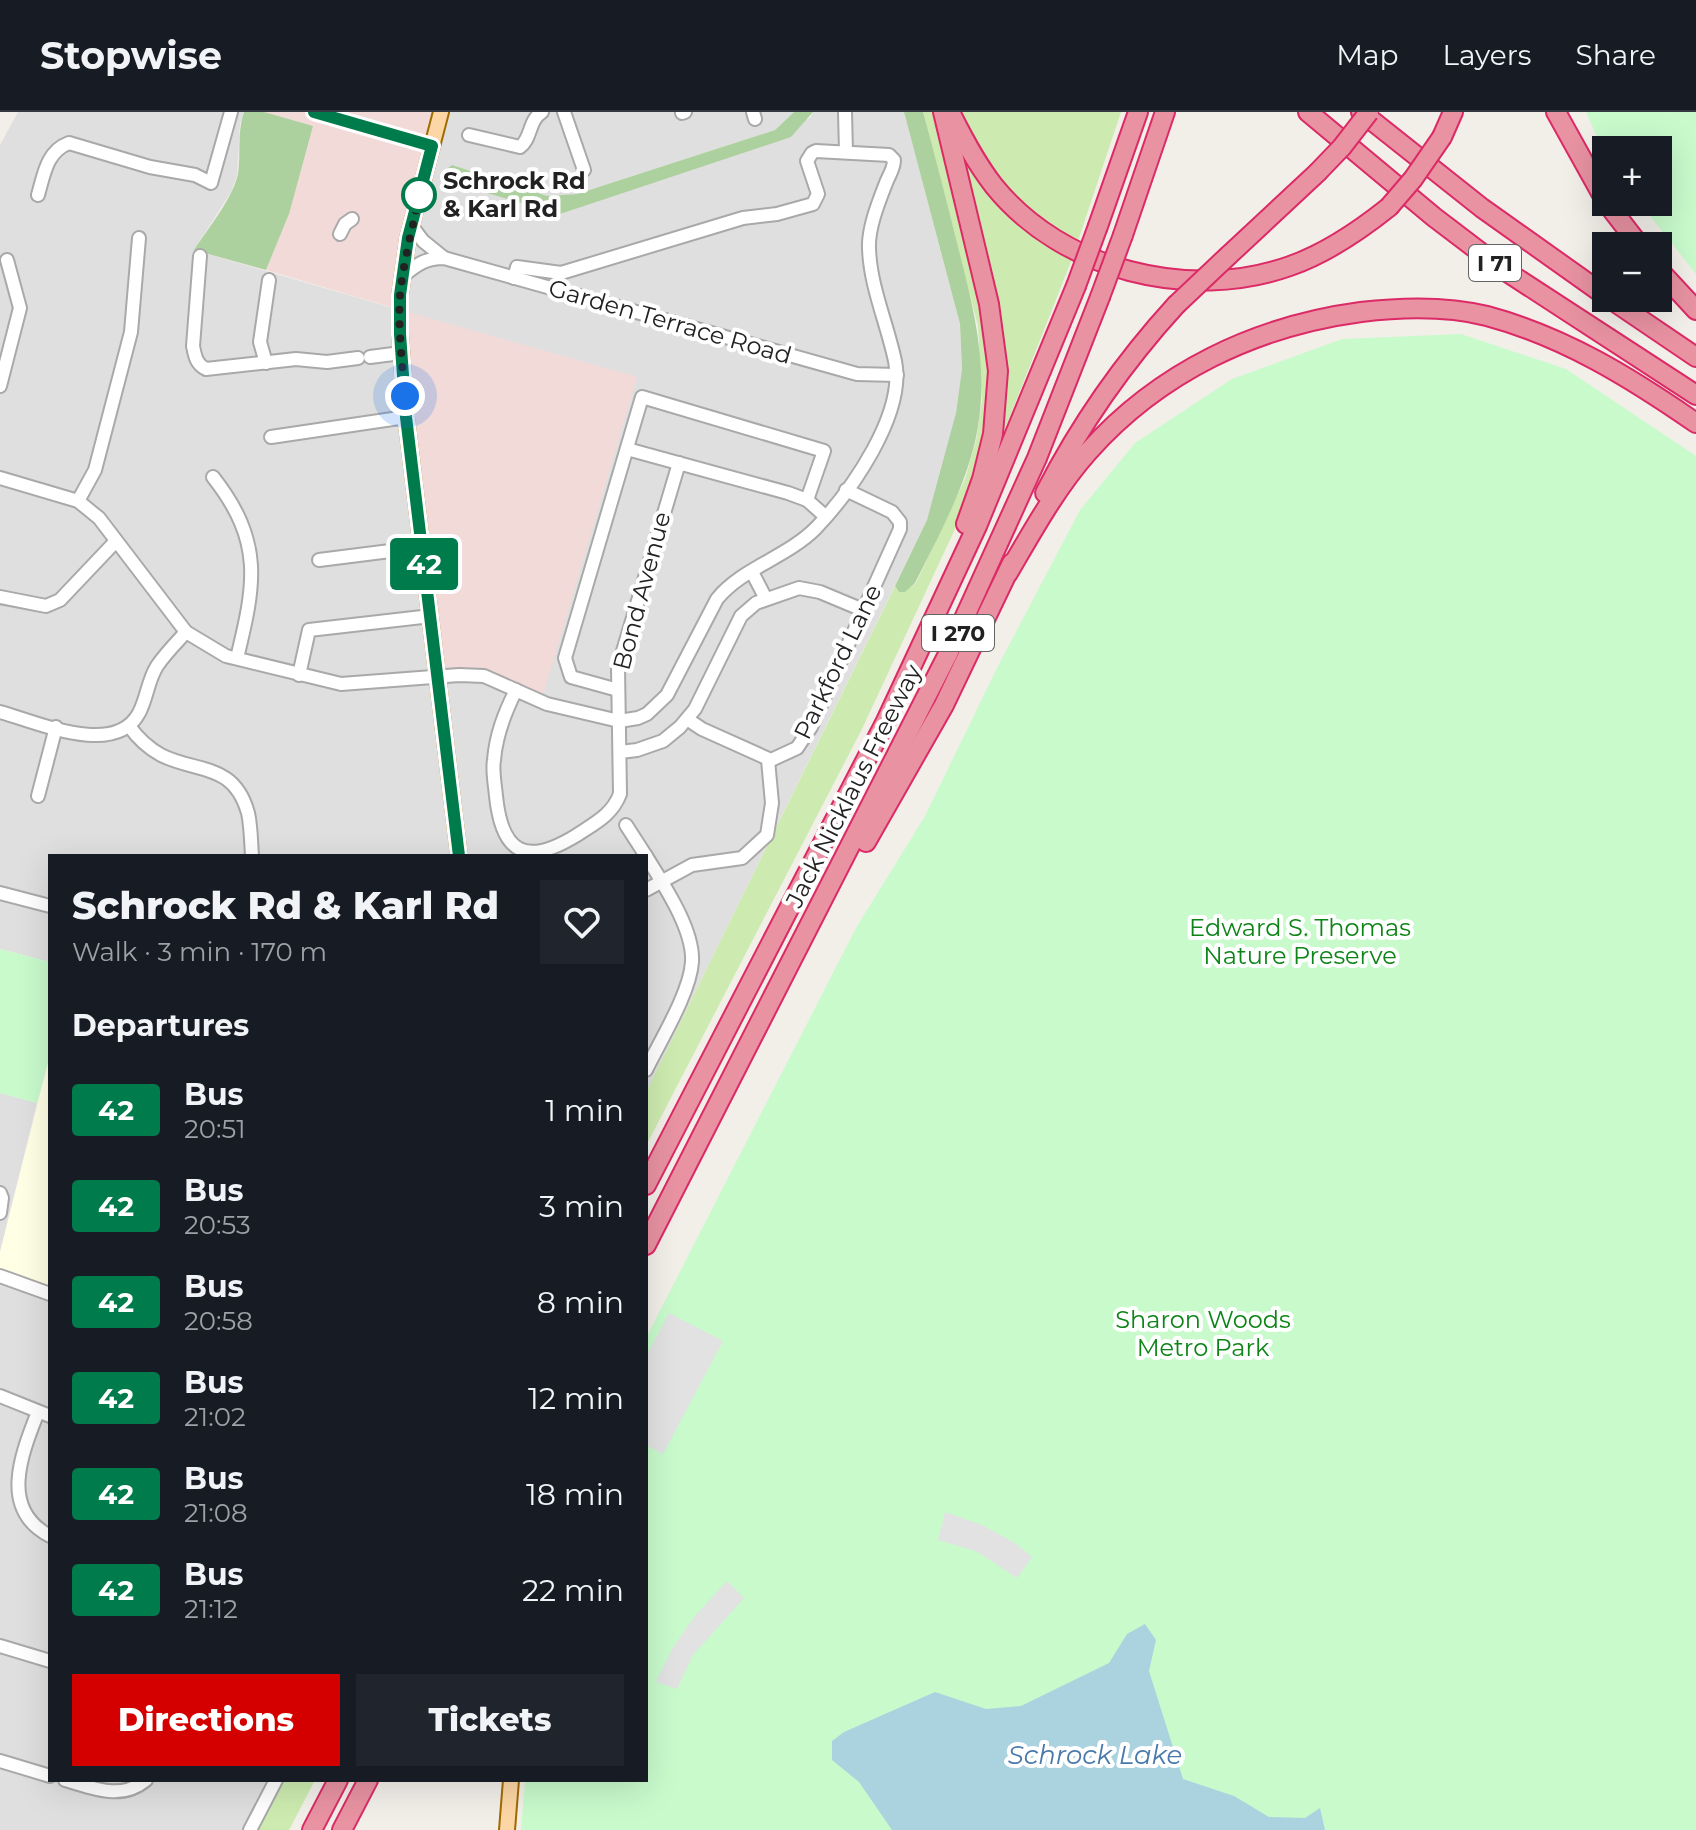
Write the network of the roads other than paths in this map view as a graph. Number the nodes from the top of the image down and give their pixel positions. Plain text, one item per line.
1 (231, 112) edge
2 (314, 112) edge
3 (441, 112) edge
4 (542, 112) edge
5 (564, 112) edge
6 (845, 112) edge
7 (943, 112) edge
8 (950, 112) edge
9 (1138, 112) edge
10 (1165, 112) edge
11 (1308, 112) edge
12 (1361, 112) edge
13 (1369, 112) edge
14 (1453, 112) edge
15 (1556, 112) edge
16 (469, 135) dead end
17 (432, 146) junction
18 (846, 152) junction
19 (584, 170) dead end
20 (1592, 177) edge
21 (38, 195) dead end
22 (1617, 216) edge
23 (352, 219) dead end
24 (411, 225) junction
25 (1629, 232) edge
26 (340, 234) dead end
27 (139, 238) dead end
28 (200, 256) dead end
29 (444, 258) junction
30 (7, 260) dead end
31 (403, 276) junction
32 (514, 278) junction
33 (269, 280) dead end
34 (1672, 284) edge
35 (1592, 286) edge
36 (1696, 310) edge
37 (1629, 312) edge
38 (401, 353) junction
39 (1696, 357) edge
40 (266, 363) junction
41 (897, 375) junction
42 (0, 386) edge
43 (1696, 395) edge
44 (406, 417) junction
45 (1696, 423) edge
46 (271, 437) dead end
47 (627, 449) junction
48 (679, 463) junction
49 (213, 477) dead end
50 (0, 478) edge
51 (846, 490) junction
52 (807, 500) junction
53 (78, 501) junction
54 (825, 516) junction
55 (116, 541) junction
56 (422, 547) junction
57 (319, 560) dead end
58 (752, 572) junction
59 (1008, 573) junction
60 (0, 597) edge
61 (766, 599) junction
62 (863, 610) junction
63 (431, 616) junction
64 (186, 632) junction
65 (237, 658) junction
66 (299, 675) junction
67 (439, 677) junction
68 (516, 690) junction
69 (618, 690) junction
70 (899, 693) junction
71 (0, 712) edge
72 (687, 719) junction
73 (619, 721) junction
74 (129, 726) junction
75 (56, 727) junction
76 (620, 752) junction
77 (768, 760) junction
78 (38, 796) dead end
79 (626, 825) dead end
80 (252, 854) edge
81 (459, 854) edge
82 (645, 854) edge
83 (648, 859) edge
84 (661, 882) junction
85 (648, 889) edge
86 (0, 893) edge
87 (48, 905) edge
88 (793, 959) junction
89 (648, 1066) edge
90 (648, 1181) edge
91 (0, 1193) edge
92 (0, 1213) edge
93 (648, 1241) edge
94 (0, 1276) edge
95 (48, 1293) edge
96 (0, 1396) edge
97 (44, 1414) edge
98 (48, 1535) edge
99 (0, 1646) edge
100 (48, 1660) edge
101 (0, 1761) edge
102 (48, 1775) edge
103 (72, 1782) edge
104 (143, 1782) edge
105 (275, 1782) edge
106 (337, 1782) edge
107 (367, 1782) edge
108 (367, 1782) edge
109 (511, 1782) edge
110 (312, 1829) edge
111 (250, 1830) edge
112 (342, 1830) edge
113 (349, 1830) edge
114 (507, 1830) edge

1 - 21 street
2 - 17 street
3 - 17 main road
4 - 16 street
5 - 19 street
6 - 18 street
7 - 70 highway
8 - 14 highway, bridge
9 - 70 highway, Jack Nicklaus Freeway / I 270, bridge
10 - 88 highway, Jack Nicklaus Freeway / I 270, bridge
11 - 43 highway, I 71
12 - 35 highway, I 71
13 - 59 highway, bridge
15 - 20 highway
17 - 24 main road
18 - 32 street
18 - 41 street
22 - 25 highway
23 - 26 street
24 - 29 street, Garden Terrace Road
24 - 31 main road
27 - 53 street
28 - 40 street
29 - 31 street
29 - 32 street, Garden Terrace Road
30 - 42 street
31 - 38 main road
32 - 41 street, Garden Terrace Road
33 - 40 street
34 - 36 highway
37 - 39 highway, I 71
38 - 40 street
38 - 44 main road
41 - 51 street
44 - 46 street
44 - 56 main road
45 - 59 highway
47 - 48 street
47 - 52 street
47 - 69 street
48 - 52 street
48 - 69 street, Bond Avenue
49 - 65 street
50 - 53 street
51 - 54 street
51 - 62 street, Parkford Lane
52 - 54 street
53 - 55 street
54 - 58 street
55 - 60 street
55 - 64 street
56 - 57 street
56 - 63 main road
58 - 61 street
58 - 73 street
59 - 88 highway
61 - 62 street
61 - 72 street
62 - 77 street, Parkford Lane
63 - 66 street
63 - 67 main road
64 - 65 street
64 - 74 street
65 - 66 street
66 - 67 street
67 - 68 street
67 - 81 main road
68 - 73 street
68 - 76 street
69 - 73 street, Bond Avenue
70 - 90 highway, Jack Nicklaus Freeway / I 270
71 - 75 street
72 - 76 street
72 - 77 street, Parkford Lane
73 - 76 street
74 - 75 street
74 - 80 street
75 - 78 street
77 - 84 street
79 - 82 street
83 - 84 street
84 - 85 street
84 - 89 street
86 - 87 street
88 - 93 highway, Jack Nicklaus Freeway / I 270
91 - 92 street
94 - 95 street
96 - 97 street
97 - 98 street
99 - 100 street
101 - 102 street
103 - 104 street
105 - 111 street
106 - 110 highway
107 - 112 highway
108 - 113 highway
109 - 114 main road

